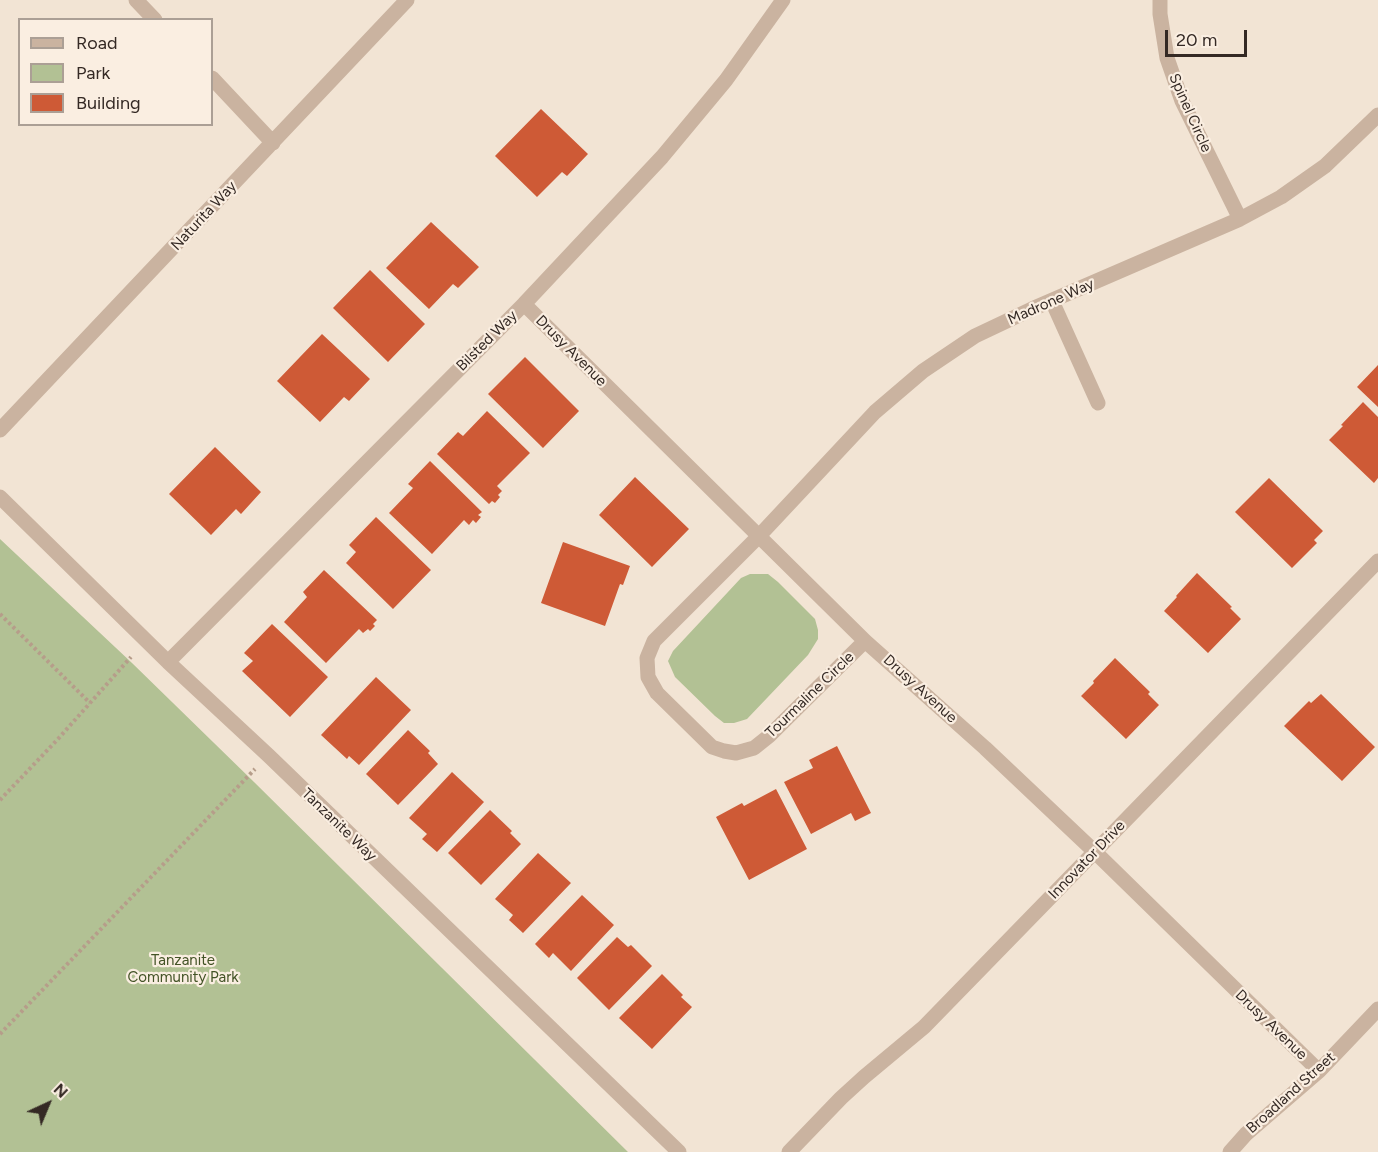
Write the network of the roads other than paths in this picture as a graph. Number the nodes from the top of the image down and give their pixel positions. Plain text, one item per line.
1 (136, 0) edge
2 (407, 0) edge
3 (783, 0) edge
4 (1160, 0) edge
5 (153, 18) edge
6 (213, 79) edge
7 (1378, 115) edge
8 (273, 143) junction
9 (1240, 219) junction
10 (1052, 301) junction
11 (524, 304) junction
12 (1098, 403) dead end
13 (0, 430) edge
14 (0, 497) edge
15 (759, 536) junction
16 (1378, 561) edge
17 (866, 641) junction
18 (168, 662) junction
19 (1095, 852) junction
20 (1378, 1009) edge
21 (1319, 1071) junction
22 (679, 1152) edge
23 (789, 1152) edge
24 (1230, 1152) edge

1 - 5 street
2 - 8 street, Naturita Way
3 - 11 street, Bilsted Way
4 - 9 street, Spinel Circle
6 - 8 street
7 - 9 street, Madrone Way
8 - 13 street, Naturita Way
9 - 10 street, Madrone Way
10 - 12 street
10 - 15 street, Madrone Way
11 - 15 street, Drusy Avenue
11 - 18 street, Bilsted Way
14 - 18 street, Tanzanite Way
15 - 17 street, Drusy Avenue
15 - 17 street, Tourmaline Circle
16 - 19 street, Innovator Drive
17 - 19 street, Drusy Avenue
18 - 22 street, Tanzanite Way
19 - 21 street, Drusy Avenue
19 - 23 street, Innovator Drive
20 - 21 street, Broadland Street
21 - 24 street, Broadland Street

